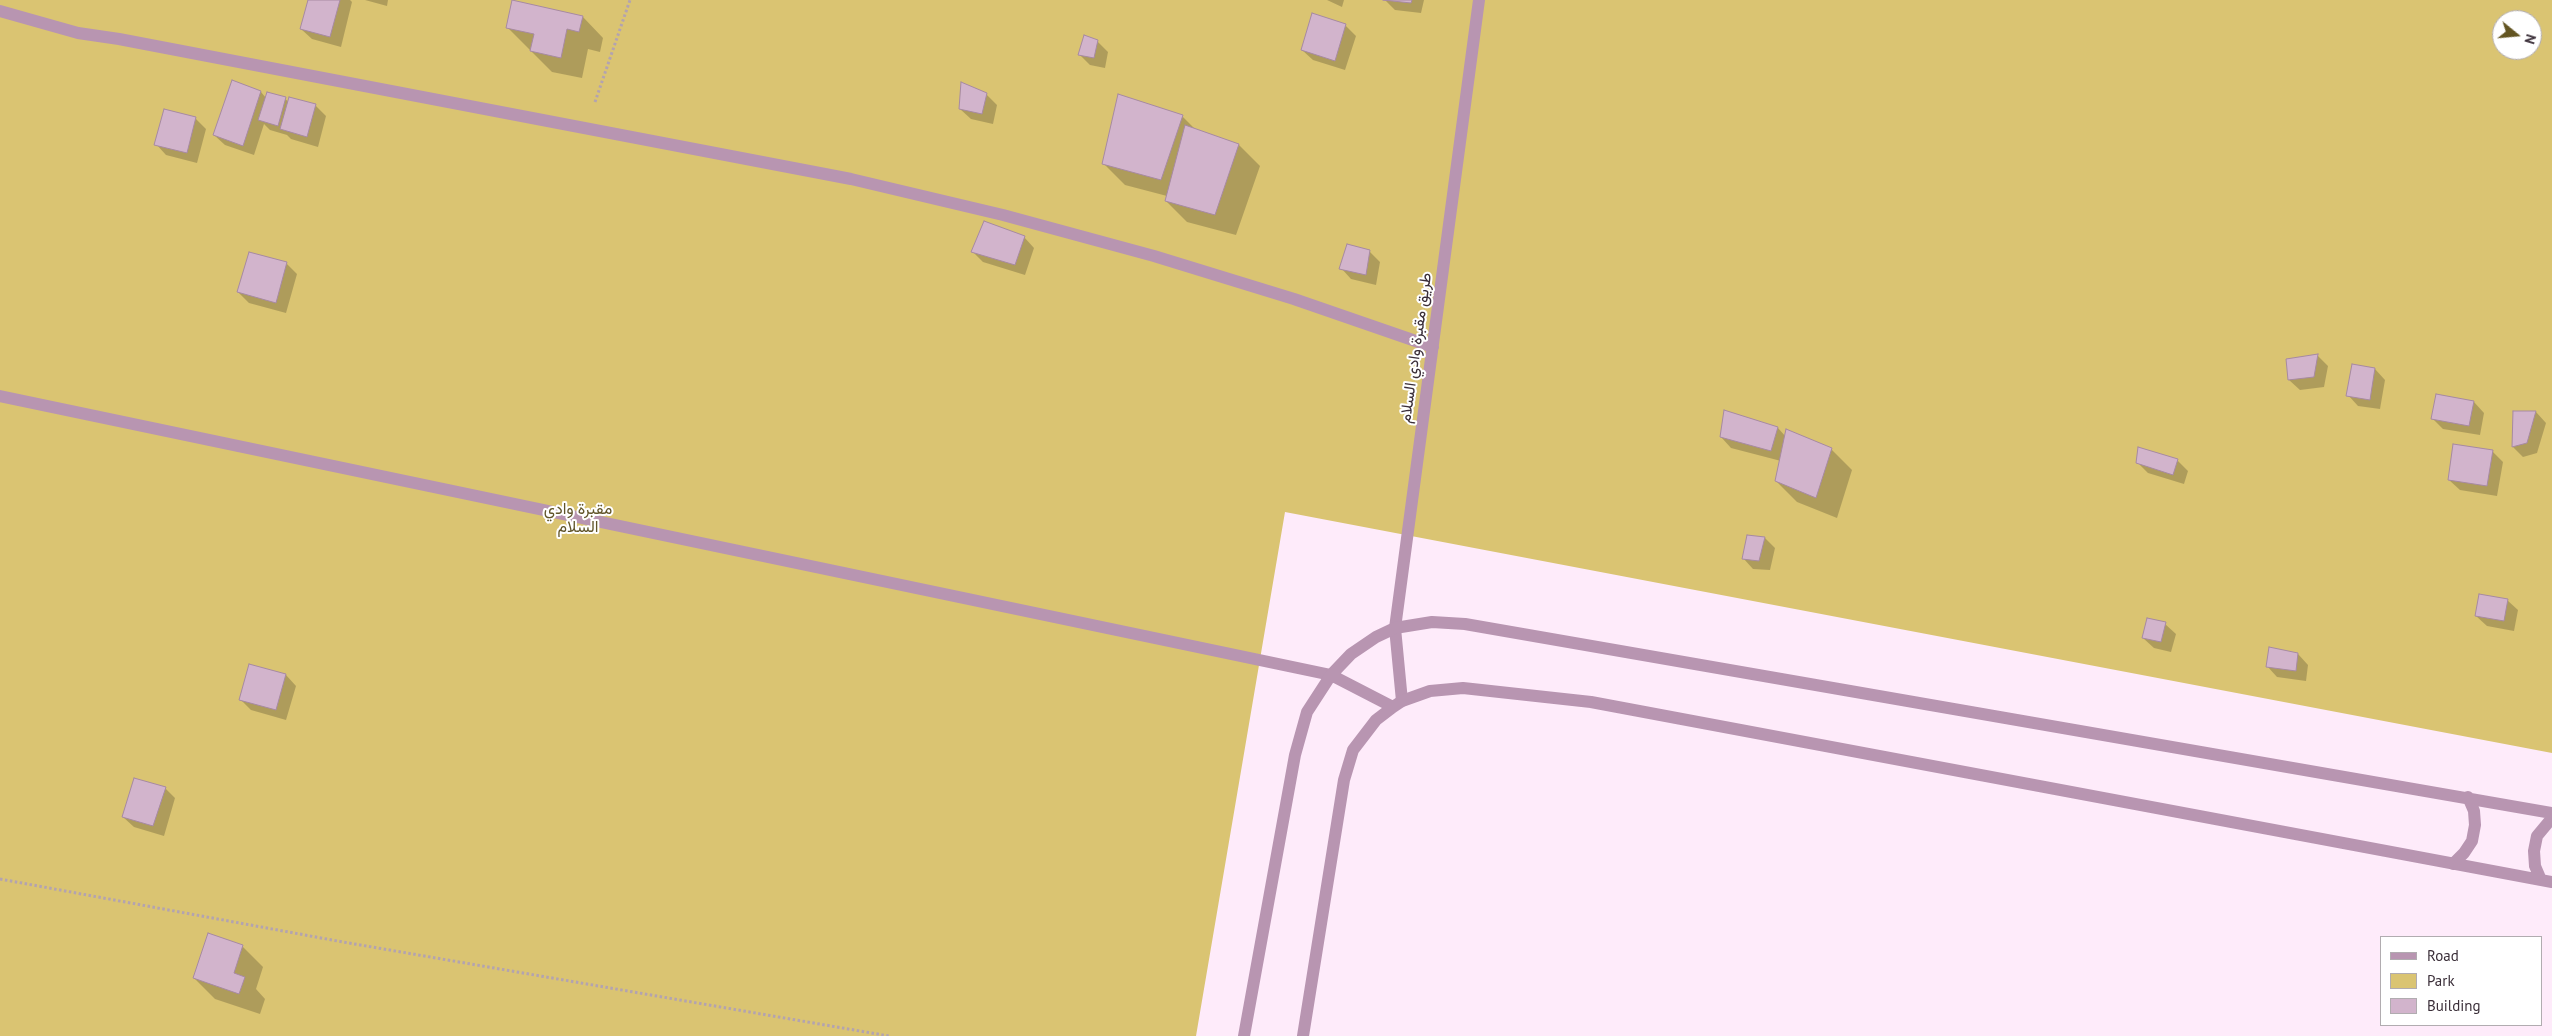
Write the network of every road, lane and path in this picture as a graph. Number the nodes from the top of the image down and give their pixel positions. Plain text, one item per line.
1 (630, 0) edge
2 (1479, 0) edge
3 (0, 11) edge
4 (586, 128) junction
5 (1433, 347) junction
6 (0, 396) edge
7 (1395, 628) junction
8 (1330, 675) junction
9 (1397, 704) junction
10 (2468, 797) junction
11 (2552, 813) edge
12 (2552, 818) edge
13 (2453, 864) junction
14 (0, 880) edge
15 (2547, 881) edge
16 (889, 1036) edge
17 (1244, 1036) edge
18 (1304, 1036) edge

1 - 4 path
2 - 5 street, طريق مقبرة وادي السلام
3 - 4 street
4 - 5 street
5 - 7 street, طريق مقبرة وادي السلام
6 - 8 street
7 - 8 street
7 - 9 street, طريق مقبرة وادي السلام
7 - 10 street
8 - 9 street
8 - 17 street
9 - 13 street
9 - 18 street
10 - 11 street
10 - 13 street
12 - 15 street
13 - 15 street
14 - 16 path

